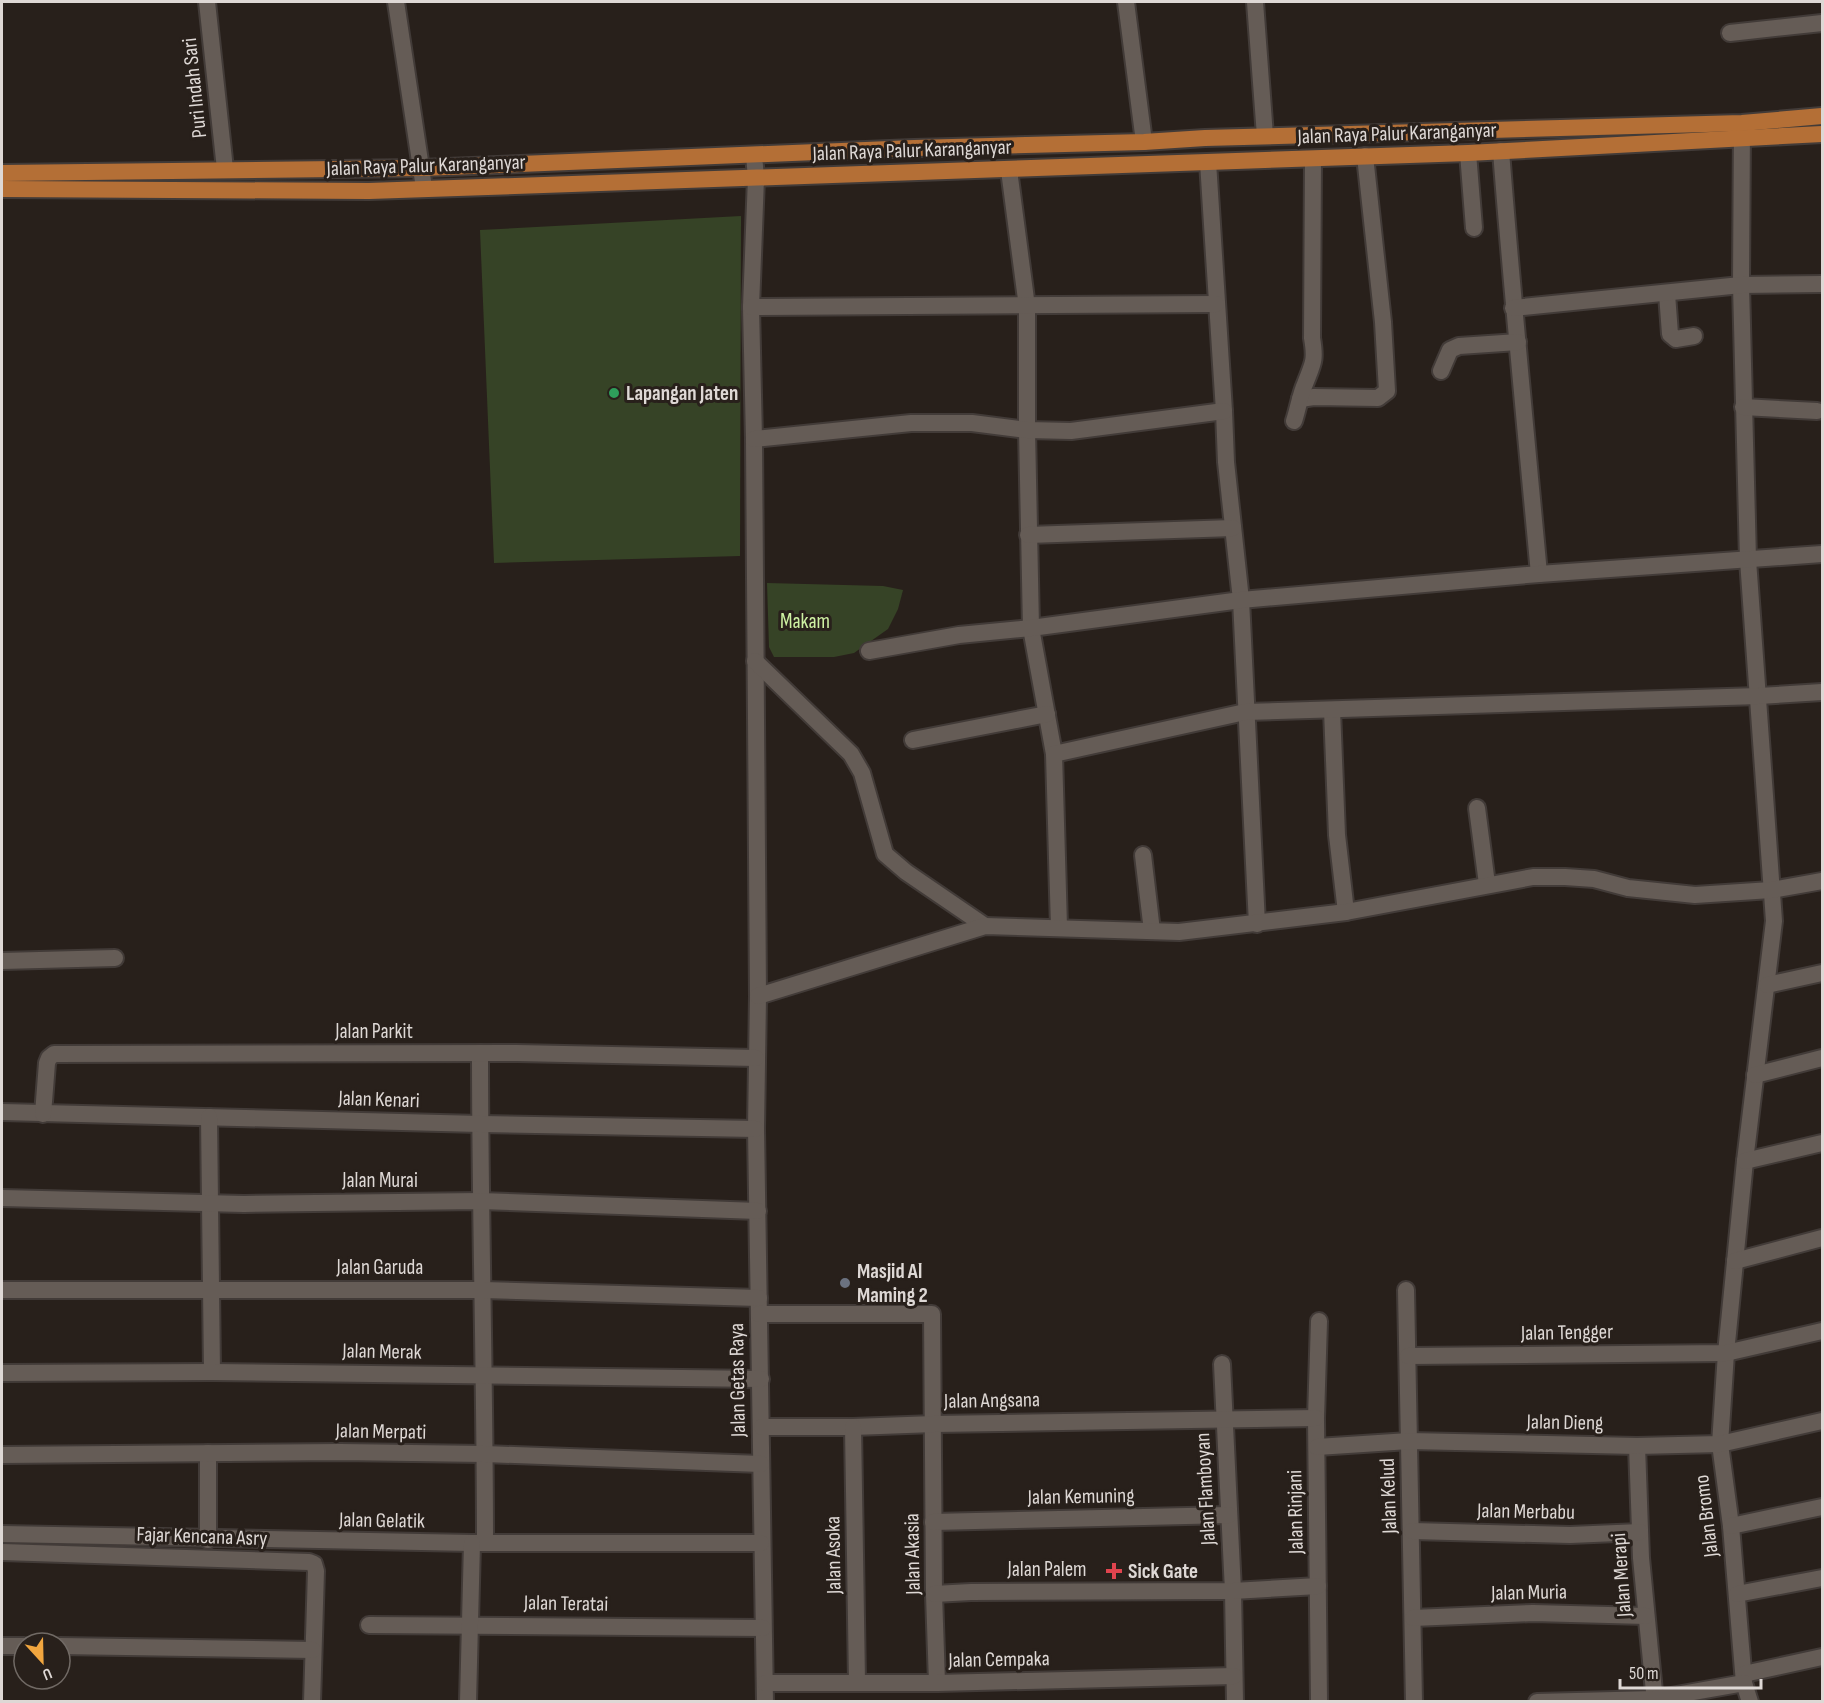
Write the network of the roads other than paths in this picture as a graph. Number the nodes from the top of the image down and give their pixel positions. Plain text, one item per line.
1 (207, 2) edge
2 (396, 2) edge
3 (1126, 2) edge
4 (1255, 2) edge
5 (1822, 23) edge
6 (1730, 33) dead end
7 (1822, 116) edge
8 (1264, 126) junction
9 (1743, 131) junction
10 (1363, 134) junction
11 (1822, 134) edge
12 (1312, 136) junction
13 (1205, 138) junction
14 (1144, 142) junction
15 (1501, 152) junction
16 (1468, 153) junction
17 (224, 155) junction
18 (419, 155) junction
19 (754, 155) junction
20 (1365, 156) junction
21 (1313, 159) junction
22 (1267, 160) junction
23 (1208, 162) junction
24 (1009, 170) junction
25 (2, 173) edge
26 (756, 178) junction
27 (424, 188) junction
28 (2, 189) edge
29 (1474, 228) dead end
30 (1822, 284) edge
31 (1741, 285) junction
32 (1667, 294) junction
33 (1216, 304) junction
34 (751, 307) junction
35 (1027, 307) junction
36 (1514, 308) junction
37 (1694, 336) dead end
38 (1518, 342) junction
39 (1441, 371) dead end
40 (1300, 399) junction
41 (1743, 407) junction
42 (1224, 411) junction
43 (1817, 411) dead end
44 (1294, 421) dead end
45 (1027, 430) junction
46 (754, 439) junction
47 (1233, 528) junction
48 (1028, 535) junction
49 (1822, 554) edge
50 (1748, 560) junction
51 (1539, 574) junction
52 (1241, 600) junction
53 (1031, 628) junction
54 (869, 651) dead end
55 (755, 661) junction
56 (1822, 692) edge
57 (1759, 696) junction
58 (1332, 710) junction
59 (1245, 712) junction
60 (1047, 714) junction
61 (913, 740) dead end
62 (1054, 753) junction
63 (1477, 808) dead end
64 (1143, 855) dead end
65 (1822, 881) edge
66 (1487, 885) junction
67 (1771, 890) junction
68 (1346, 912) junction
69 (1257, 924) junction
70 (985, 926) junction
71 (1059, 927) junction
72 (1152, 931) junction
73 (115, 957) dead end
74 (2, 961) edge
75 (1822, 973) edge
76 (1767, 985) junction
77 (758, 996) junction
78 (480, 1053) junction
79 (756, 1058) junction
80 (1822, 1058) edge
81 (1755, 1075) junction
82 (2, 1112) edge
83 (43, 1114) junction
84 (209, 1116) junction
85 (480, 1124) junction
86 (756, 1129) junction
87 (1822, 1143) edge
88 (1745, 1161) junction
89 (2, 1198) edge
90 (480, 1201) junction
91 (210, 1203) junction
92 (758, 1211) junction
93 (1822, 1238) edge
94 (1735, 1261) junction
95 (210, 1289) junction
96 (2, 1290) edge
97 (483, 1290) junction
98 (1406, 1290) dead end
99 (759, 1306) junction
100 (1318, 1322) dead end
101 (1822, 1331) edge
102 (1726, 1353) junction
103 (1408, 1356) junction
104 (1222, 1364) dead end
105 (2, 1372) edge
106 (212, 1372) junction
107 (485, 1375) junction
108 (761, 1379) junction
109 (1316, 1418) junction
110 (1223, 1419) junction
111 (1822, 1420) edge
112 (933, 1424) junction
113 (762, 1426) junction
114 (853, 1427) junction
115 (1409, 1441) junction
116 (1720, 1444) junction
117 (1317, 1446) junction
118 (1637, 1446) junction
119 (208, 1453) junction
120 (485, 1454) junction
121 (2, 1455) edge
122 (760, 1464) junction
123 (1822, 1507) edge
124 (1229, 1515) junction
125 (933, 1522) junction
126 (1731, 1526) junction
127 (1412, 1531) junction
128 (1640, 1532) junction
129 (2, 1534) edge
130 (208, 1539) junction
131 (479, 1543) junction
132 (761, 1543) junction
133 (2, 1552) edge
134 (1822, 1578) edge
135 (1318, 1586) junction
136 (1233, 1591) junction
137 (934, 1594) junction
138 (1737, 1594) junction
139 (1646, 1616) junction
140 (1413, 1618) junction
141 (469, 1624) junction
142 (369, 1625) dead end
143 (763, 1628) junction
144 (72, 1646) edge
145 (313, 1650) junction
146 (1822, 1657) edge
147 (1234, 1677) junction
148 (1744, 1678) junction
149 (857, 1682) junction
150 (765, 1683) junction
151 (937, 1683) junction
152 (1654, 1700) edge
153 (312, 1701) edge
154 (468, 1701) edge
155 (765, 1701) edge
156 (1234, 1701) edge
157 (1319, 1701) edge
158 (1414, 1701) edge
159 (1537, 1701) edge
160 (1750, 1701) edge

1 - 17 street, Puri Indah Sari
2 - 18 street
3 - 14 street
4 - 8 street
5 - 6 street
7 - 9 main road, Jalan Raya Palur Karanganyar
8 - 12 main road, Jalan Raya Palur Karanganyar
8 - 13 main road, Jalan Raya Palur Karanganyar
8 - 22 main road
9 - 10 main road, Jalan Raya Palur Karanganyar
9 - 11 main road, Jalan Raya Palur Karanganyar
9 - 15 main road, Jalan Raya Palur Karanganyar
9 - 31 street, Jalan Bromo
10 - 12 main road, Jalan Raya Palur Karanganyar
10 - 20 main road
12 - 21 main road
13 - 14 main road, Jalan Raya Palur Karanganyar
13 - 23 main road
14 - 19 main road, Jalan Raya Palur Karanganyar
15 - 16 main road, Jalan Raya Palur Karanganyar
15 - 36 street
16 - 20 main road, Jalan Raya Palur Karanganyar
16 - 29 street
17 - 18 main road, Jalan Raya Palur Karanganyar
17 - 25 main road, Jalan Raya Palur Karanganyar
18 - 19 main road, Jalan Raya Palur Karanganyar
18 - 27 street
19 - 26 street, Jalan Getas Raya
20 - 21 main road, Jalan Raya Palur Karanganyar
20 - 40 street
21 - 22 main road, Jalan Raya Palur Karanganyar
21 - 40 street
22 - 23 main road, Jalan Raya Palur Karanganyar
23 - 24 main road, Jalan Raya Palur Karanganyar
23 - 33 street
24 - 26 main road, Jalan Raya Palur Karanganyar
24 - 35 street
26 - 27 main road, Jalan Raya Palur Karanganyar
26 - 34 street, Jalan Getas Raya
27 - 28 main road, Jalan Raya Palur Karanganyar
30 - 31 street
31 - 32 street
31 - 41 street, Jalan Bromo
32 - 36 street
32 - 37 street
33 - 35 street
33 - 42 street
34 - 35 street
34 - 46 street, Jalan Getas Raya
35 - 45 street
36 - 38 street
38 - 39 street
38 - 51 street
40 - 44 street
41 - 43 street
41 - 50 street, Jalan Bromo
42 - 45 street
42 - 47 street
45 - 46 street
45 - 48 street
46 - 55 street, Jalan Getas Raya
47 - 48 street
47 - 52 street
48 - 53 street
49 - 50 street
50 - 51 street
50 - 57 street, Jalan Bromo
51 - 52 street
52 - 53 street
52 - 59 street
53 - 54 street
53 - 60 street
55 - 70 street
55 - 77 street, Jalan Getas Raya
56 - 57 street
57 - 58 street
57 - 67 street, Jalan Bromo
58 - 59 street
58 - 68 street
59 - 62 street
59 - 69 street
60 - 61 street
60 - 62 street
62 - 71 street
63 - 66 street
64 - 72 street
65 - 67 street
66 - 67 street
66 - 68 street
67 - 76 street, Jalan Bromo
68 - 69 street
69 - 72 street
70 - 71 street
70 - 77 street
71 - 72 street
73 - 74 street
75 - 76 street
76 - 81 street, Jalan Bromo
77 - 79 street, Jalan Getas Raya
78 - 79 street, Jalan Parkit
78 - 83 street, Jalan Parkit
78 - 85 street
79 - 86 street, Jalan Getas Raya
80 - 81 street
81 - 88 street, Jalan Bromo
82 - 83 street, Jalan Kenari
83 - 84 street, Jalan Kenari
84 - 85 street, Jalan Kenari
84 - 91 street
85 - 86 street, Jalan Kenari
85 - 90 street
86 - 92 street, Jalan Getas Raya
87 - 88 street
88 - 94 street, Jalan Bromo
89 - 91 street, Jalan Murai
90 - 91 street, Jalan Murai
90 - 92 street, Jalan Murai
90 - 97 street
91 - 95 street
92 - 99 street, Jalan Getas Raya
93 - 94 street
94 - 102 street, Jalan Bromo
95 - 96 street, Jalan Garuda
95 - 97 street, Jalan Garuda
95 - 106 street
97 - 99 street, Jalan Garuda
97 - 107 street
98 - 103 street, Jalan Kelud
99 - 108 street, Jalan Getas Raya
99 - 112 street, Jalan Akasia
100 - 109 street, Jalan Rinjani
101 - 102 street, Jalan Tengger
102 - 103 street, Jalan Tengger
102 - 116 street, Jalan Bromo
103 - 115 street, Jalan Kelud
104 - 110 street, Jalan Flamboyan
105 - 106 street, Jalan Merak
106 - 107 street, Jalan Merak
107 - 108 street, Jalan Merak
107 - 120 street
108 - 113 street, Jalan Getas Raya
109 - 110 street, Jalan Angsana
109 - 117 street, Jalan Rinjani
110 - 112 street, Jalan Angsana
110 - 124 street, Jalan Flamboyan
111 - 116 street, Jalan Dieng
112 - 114 street, Jalan Angsana
112 - 125 street, Jalan Akasia
113 - 114 street, Jalan Angsana
113 - 122 street, Jalan Getas Raya
114 - 149 street, Jalan Asoka
115 - 117 street, Jalan Dieng
115 - 118 street, Jalan Dieng
115 - 127 street, Jalan Kelud
116 - 118 street, Jalan Dieng
116 - 126 street, Jalan Bromo
117 - 135 street, Jalan Rinjani
118 - 128 street, Jalan Merapi
119 - 120 street, Jalan Merpati
119 - 121 street, Jalan Merpati
119 - 130 street
120 - 122 street, Jalan Merpati
120 - 131 street
122 - 132 street, Jalan Getas Raya
123 - 126 street
124 - 125 street, Jalan Kemuning
124 - 136 street, Jalan Flamboyan
125 - 137 street, Jalan Akasia
126 - 138 street, Jalan Bromo
127 - 128 street, Jalan Merbabu
127 - 140 street, Jalan Kelud
128 - 139 street, Jalan Merapi
129 - 130 street, Jalan Gelatik
130 - 131 street, Jalan Gelatik
131 - 132 street, Jalan Gelatik
131 - 141 street
132 - 143 street, Jalan Getas Raya
133 - 145 street, Fajar Kencana Asry
134 - 138 street
135 - 136 street, Jalan Palem
135 - 157 street, Jalan Rinjani
136 - 137 street, Jalan Palem
136 - 147 street, Jalan Flamboyan
137 - 151 street, Jalan Akasia
138 - 148 street, Jalan Bromo
139 - 140 street, Jalan Muria
139 - 152 street, Jalan Merapi
140 - 158 street, Jalan Kelud
141 - 142 street, Jalan Teratai
141 - 143 street, Jalan Teratai
141 - 154 street
143 - 150 street, Jalan Getas Raya
144 - 145 street
145 - 153 street, Fajar Kencana Asry
146 - 148 street
147 - 151 street, Jalan Cempaka
147 - 156 street, Jalan Flamboyan
148 - 152 street
148 - 160 street, Jalan Bromo
149 - 150 street, Jalan Cempaka
149 - 151 street, Jalan Cempaka
150 - 155 street, Jalan Getas Raya
152 - 159 street

